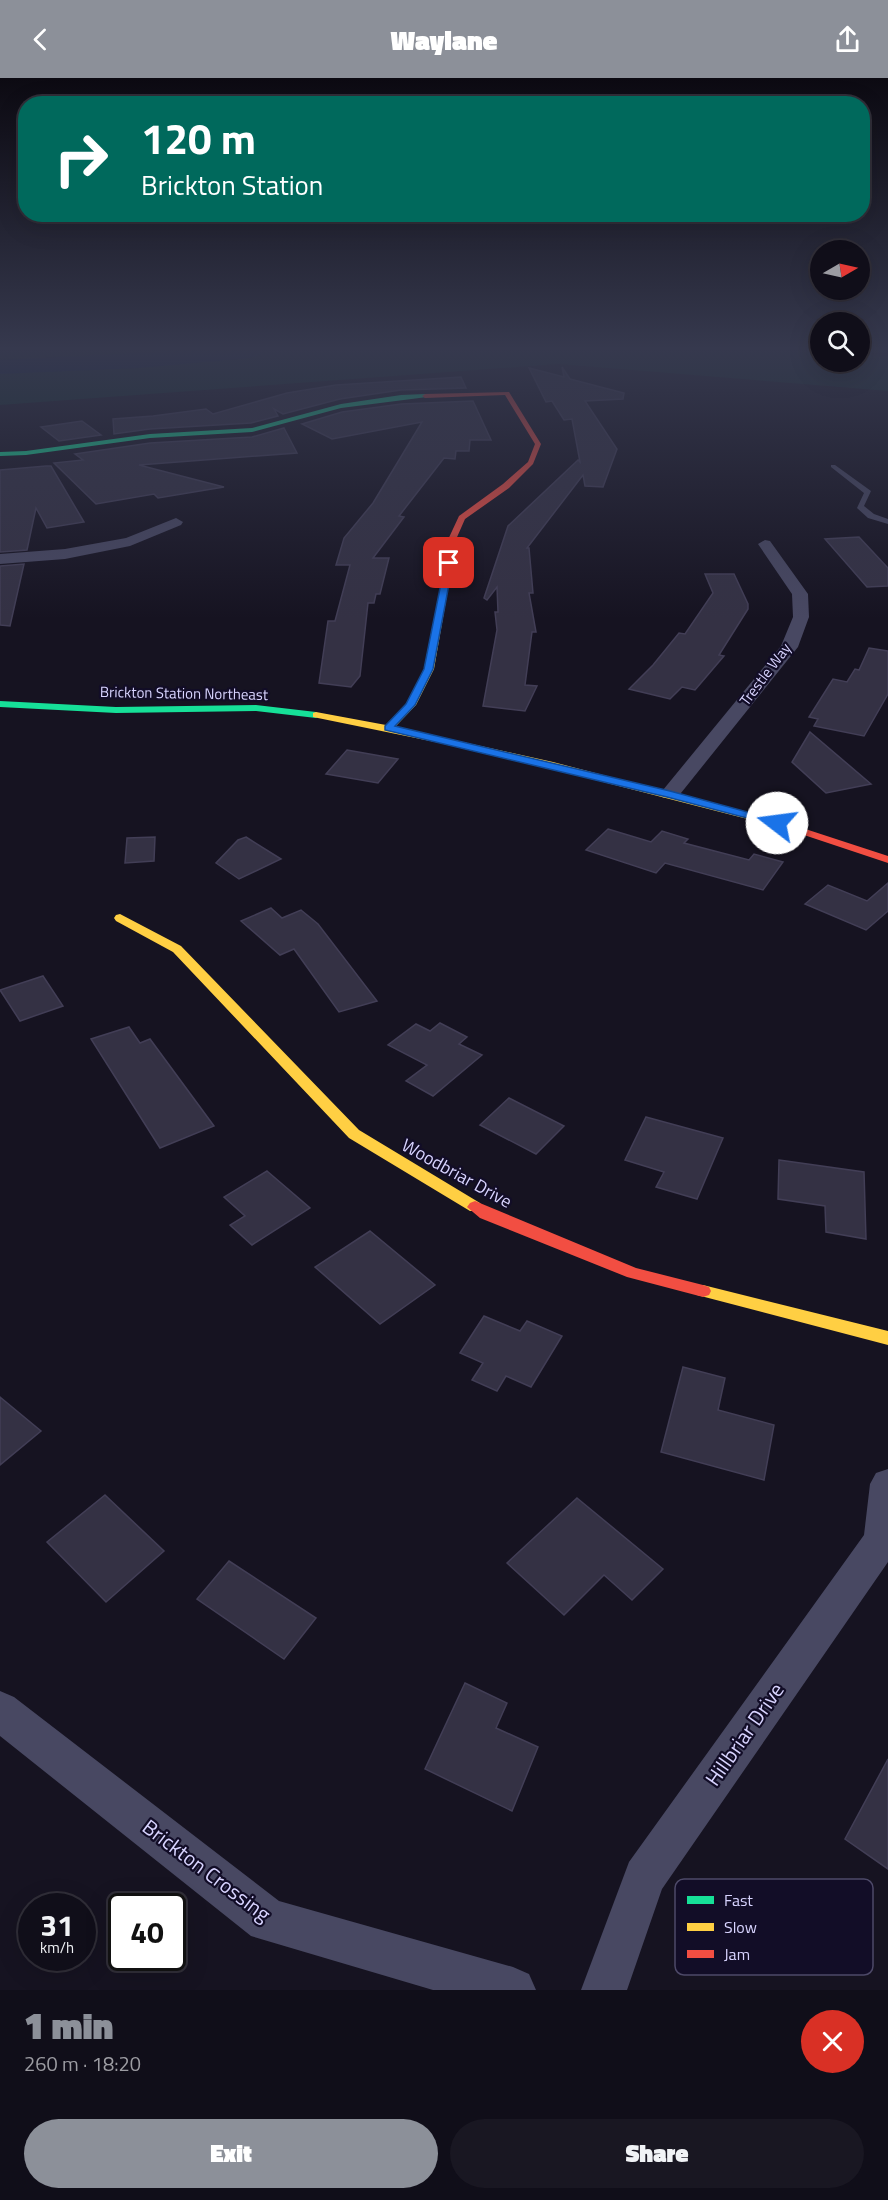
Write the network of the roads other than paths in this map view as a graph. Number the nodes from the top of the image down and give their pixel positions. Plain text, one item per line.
1 (119, 440) edge
2 (536, 440) edge
3 (0, 454) edge
4 (832, 465) dead end
5 (176, 522) dead end
6 (888, 522) edge
7 (765, 544) dead end
8 (0, 559) edge
9 (0, 704) edge
10 (388, 728) junction
11 (670, 794) junction
12 (888, 860) edge
13 (120, 918) dead end
14 (888, 1338) edge
15 (888, 1484) edge
16 (0, 1711) edge
17 (513, 1990) edge
18 (604, 1990) edge

1 - 3 street
2 - 10 street
4 - 6 lane
5 - 8 street
7 - 11 street, Trestle Way
9 - 10 street, Brickton Station Northeast
10 - 11 street, Brickton Station Northeast
11 - 12 street, Brickton Station Northeast
13 - 14 street, Woodbriar Drive
15 - 18 street, Hillbriar Drive
16 - 17 street, Brickton Crossing

